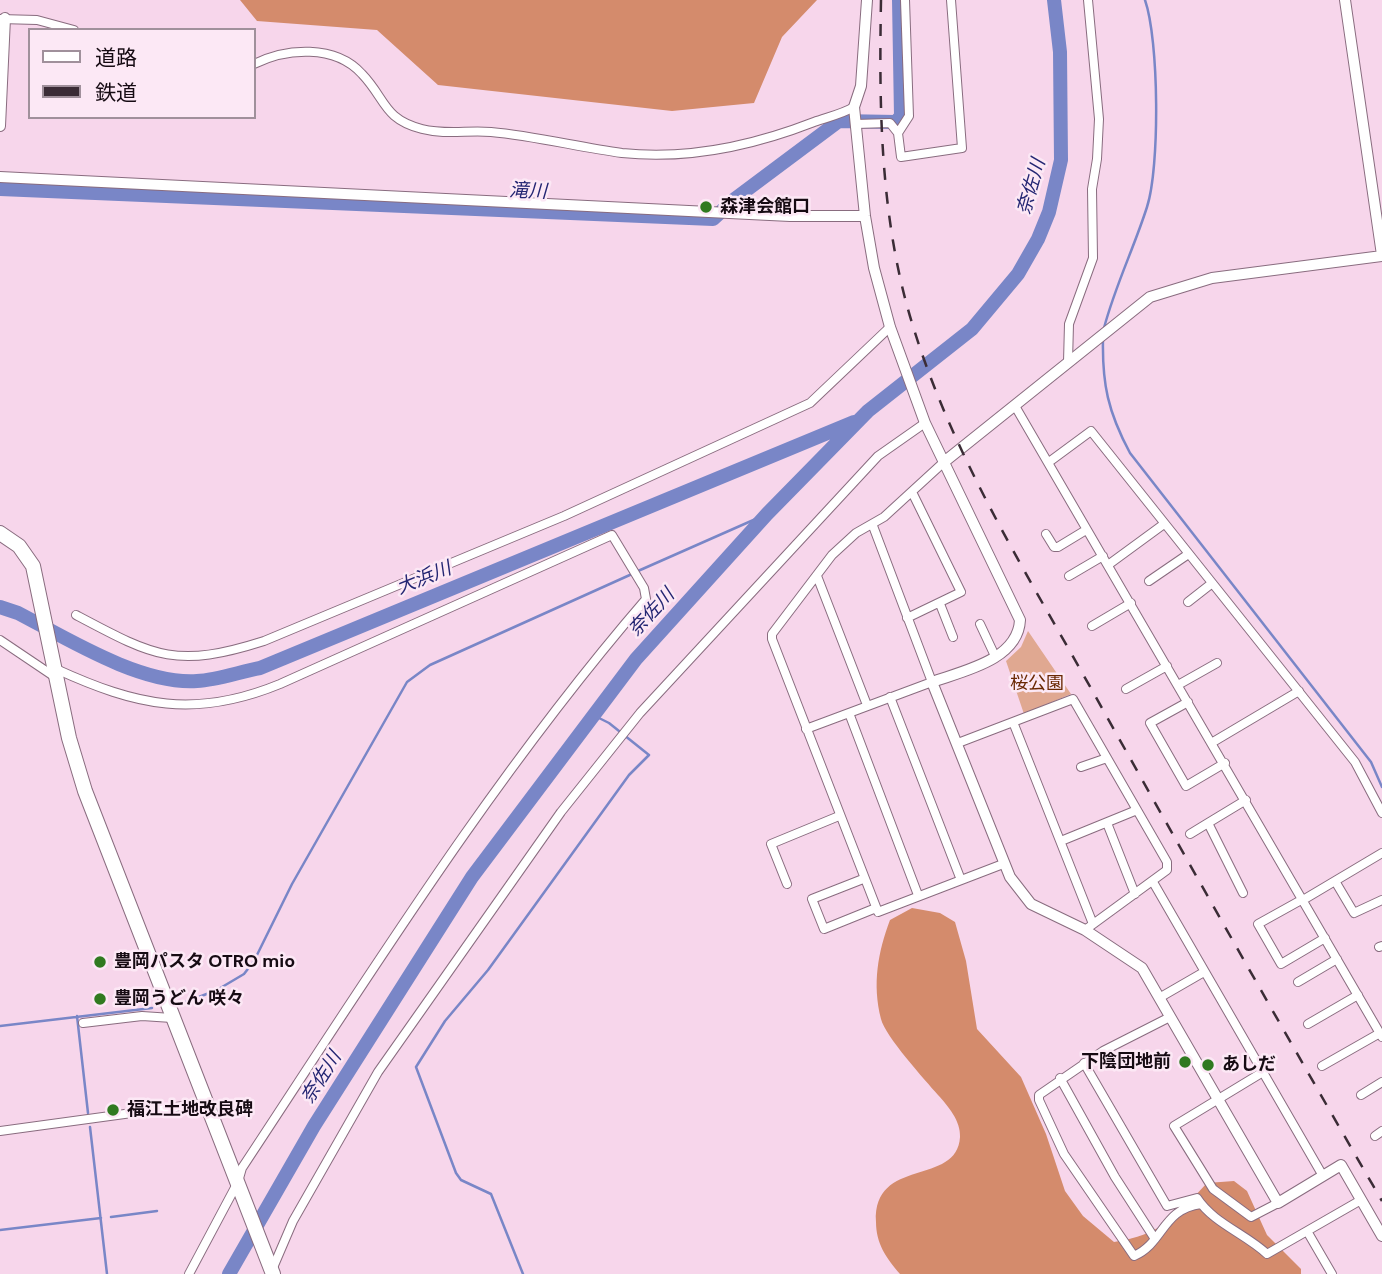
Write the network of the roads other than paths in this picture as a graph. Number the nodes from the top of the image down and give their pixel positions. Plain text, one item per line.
1 (867, 0) edge
2 (905, 0) edge
3 (951, 0) edge
4 (1088, 0) edge
5 (1345, 0) edge
6 (3, 18) edge
7 (67, 28) edge
8 (256, 63) edge
9 (854, 107) junction
10 (856, 124) junction
11 (0, 126) edge
12 (898, 134) junction
13 (0, 177) edge
14 (865, 216) junction
15 (1382, 255) edge
16 (890, 327) junction
17 (1073, 358) junction
18 (1015, 406) junction
19 (925, 423) junction
20 (944, 462) junction
21 (1049, 462) junction
22 (912, 492) junction
23 (1164, 524) junction
24 (873, 526) junction
25 (1086, 530) junction
26 (0, 533) edge
27 (1046, 534) dead end
28 (1187, 555) junction
29 (1103, 556) junction
30 (1108, 565) junction
31 (817, 576) junction
32 (1069, 576) dead end
33 (1149, 581) dead end
34 (1211, 584) junction
35 (1188, 602) dead end
36 (1131, 603) junction
37 (940, 604) junction
38 (76, 615) dead end
39 (906, 618) junction
40 (980, 624) dead end
41 (1092, 626) dead end
42 (953, 637) dead end
43 (0, 640) edge
44 (995, 656) junction
45 (1217, 663) dead end
46 (1167, 666) junction
47 (55, 668) junction
48 (932, 682) junction
49 (1178, 685) junction
50 (1126, 689) dead end
51 (1299, 691) junction
52 (890, 697) junction
53 (1188, 702) junction
54 (867, 705) junction
55 (849, 712) junction
56 (1013, 722) junction
57 (806, 729) junction
58 (1213, 742) junction
59 (958, 743) junction
60 (1107, 758) junction
61 (1225, 763) junction
62 (1081, 767) dead end
63 (1246, 800) junction
64 (1137, 810) junction
65 (1382, 813) edge
66 (839, 817) junction
67 (1107, 823) junction
68 (1208, 823) junction
69 (1190, 834) dead end
70 (1061, 841) junction
71 (1382, 853) edge
72 (1003, 863) junction
73 (863, 879) junction
74 (961, 880) junction
75 (1153, 881) junction
76 (1335, 881) junction
77 (787, 884) dead end
78 (1243, 893) dead end
79 (1135, 894) junction
80 (918, 895) junction
81 (1303, 899) junction
82 (1382, 900) edge
83 (876, 908) junction
84 (1089, 927) junction
85 (1325, 938) junction
86 (1337, 959) junction
87 (1204, 972) junction
88 (1298, 982) dead end
89 (1358, 995) junction
90 (1159, 998) junction
91 (1170, 1017) junction
92 (172, 1018) junction
93 (83, 1023) dead end
94 (1308, 1024) dead end
95 (1381, 1035) edge
96 (1084, 1063) junction
97 (1322, 1066) dead end
98 (1263, 1072) junction
99 (1060, 1078) junction
100 (1382, 1082) edge
101 (1362, 1094) dead end
102 (1217, 1100) junction
103 (205, 1103) junction
104 (0, 1131) edge
105 (1323, 1176) junction
106 (239, 1186) junction
107 (1361, 1200) junction
108 (1278, 1203) junction
109 (1201, 1204) junction
110 (1307, 1231) junction
111 (1382, 1237) edge
112 (1155, 1238) junction
113 (271, 1269) edge
114 (190, 1274) edge
115 (1332, 1274) edge

1 - 9 street
2 - 12 street
3 - 12 street
4 - 17 street
5 - 15 street
6 - 7 street
6 - 11 street
8 - 9 street
9 - 10 street
10 - 12 street
10 - 14 street
13 - 14 street
14 - 16 street
15 - 17 street
16 - 19 street
16 - 38 street
17 - 18 street
18 - 20 street
18 - 21 street
19 - 20 street
19 - 113 street
20 - 22 street
20 - 44 street
21 - 23 street
21 - 25 street
22 - 24 street
22 - 37 street
23 - 28 street
23 - 30 street
24 - 31 street
24 - 39 street
25 - 27 street
25 - 29 street
26 - 47 highway
28 - 33 street
28 - 34 street
29 - 30 street
29 - 32 street
30 - 36 street
31 - 54 street
31 - 57 street
34 - 35 street
34 - 51 street
36 - 41 street
36 - 46 street
37 - 39 street
37 - 42 street
39 - 48 street
40 - 44 street
43 - 47 street
44 - 48 street
45 - 49 street
46 - 49 street
46 - 50 street
47 - 92 highway
47 - 106 street
48 - 52 street
48 - 59 street
49 - 53 street
51 - 58 street
51 - 65 street
52 - 54 street
52 - 74 street
53 - 58 street
53 - 61 street
54 - 55 street
55 - 57 street
55 - 80 street
56 - 59 street
56 - 60 street
56 - 70 street
57 - 66 street
58 - 61 street
59 - 72 street
60 - 62 street
60 - 64 street
61 - 63 street
63 - 68 street
63 - 81 street
64 - 67 street
64 - 75 street
66 - 73 street
66 - 77 street
67 - 70 street
67 - 79 street
68 - 69 street
68 - 78 street
70 - 84 street
71 - 76 street
72 - 74 street
72 - 84 street
73 - 83 street
73 - 83 street
74 - 80 street
75 - 79 street
75 - 87 street
76 - 81 street
76 - 82 street
79 - 84 street
80 - 83 street
81 - 85 street
81 - 85 street
84 - 90 street
85 - 86 street
86 - 88 street
86 - 89 street
87 - 90 street
87 - 98 street
89 - 94 street
89 - 95 street
90 - 91 street
91 - 96 street
91 - 102 street
92 - 93 street
92 - 103 highway
95 - 97 street
96 - 99 street
96 - 109 street
98 - 102 street
98 - 105 street
99 - 112 street
99 - 112 street
100 - 101 street
102 - 108 street
102 - 108 street
103 - 104 street
103 - 106 highway
105 - 107 street
105 - 108 street
106 - 113 highway
106 - 114 street
107 - 110 street
107 - 111 street
109 - 110 street
109 - 112 street
110 - 115 street

